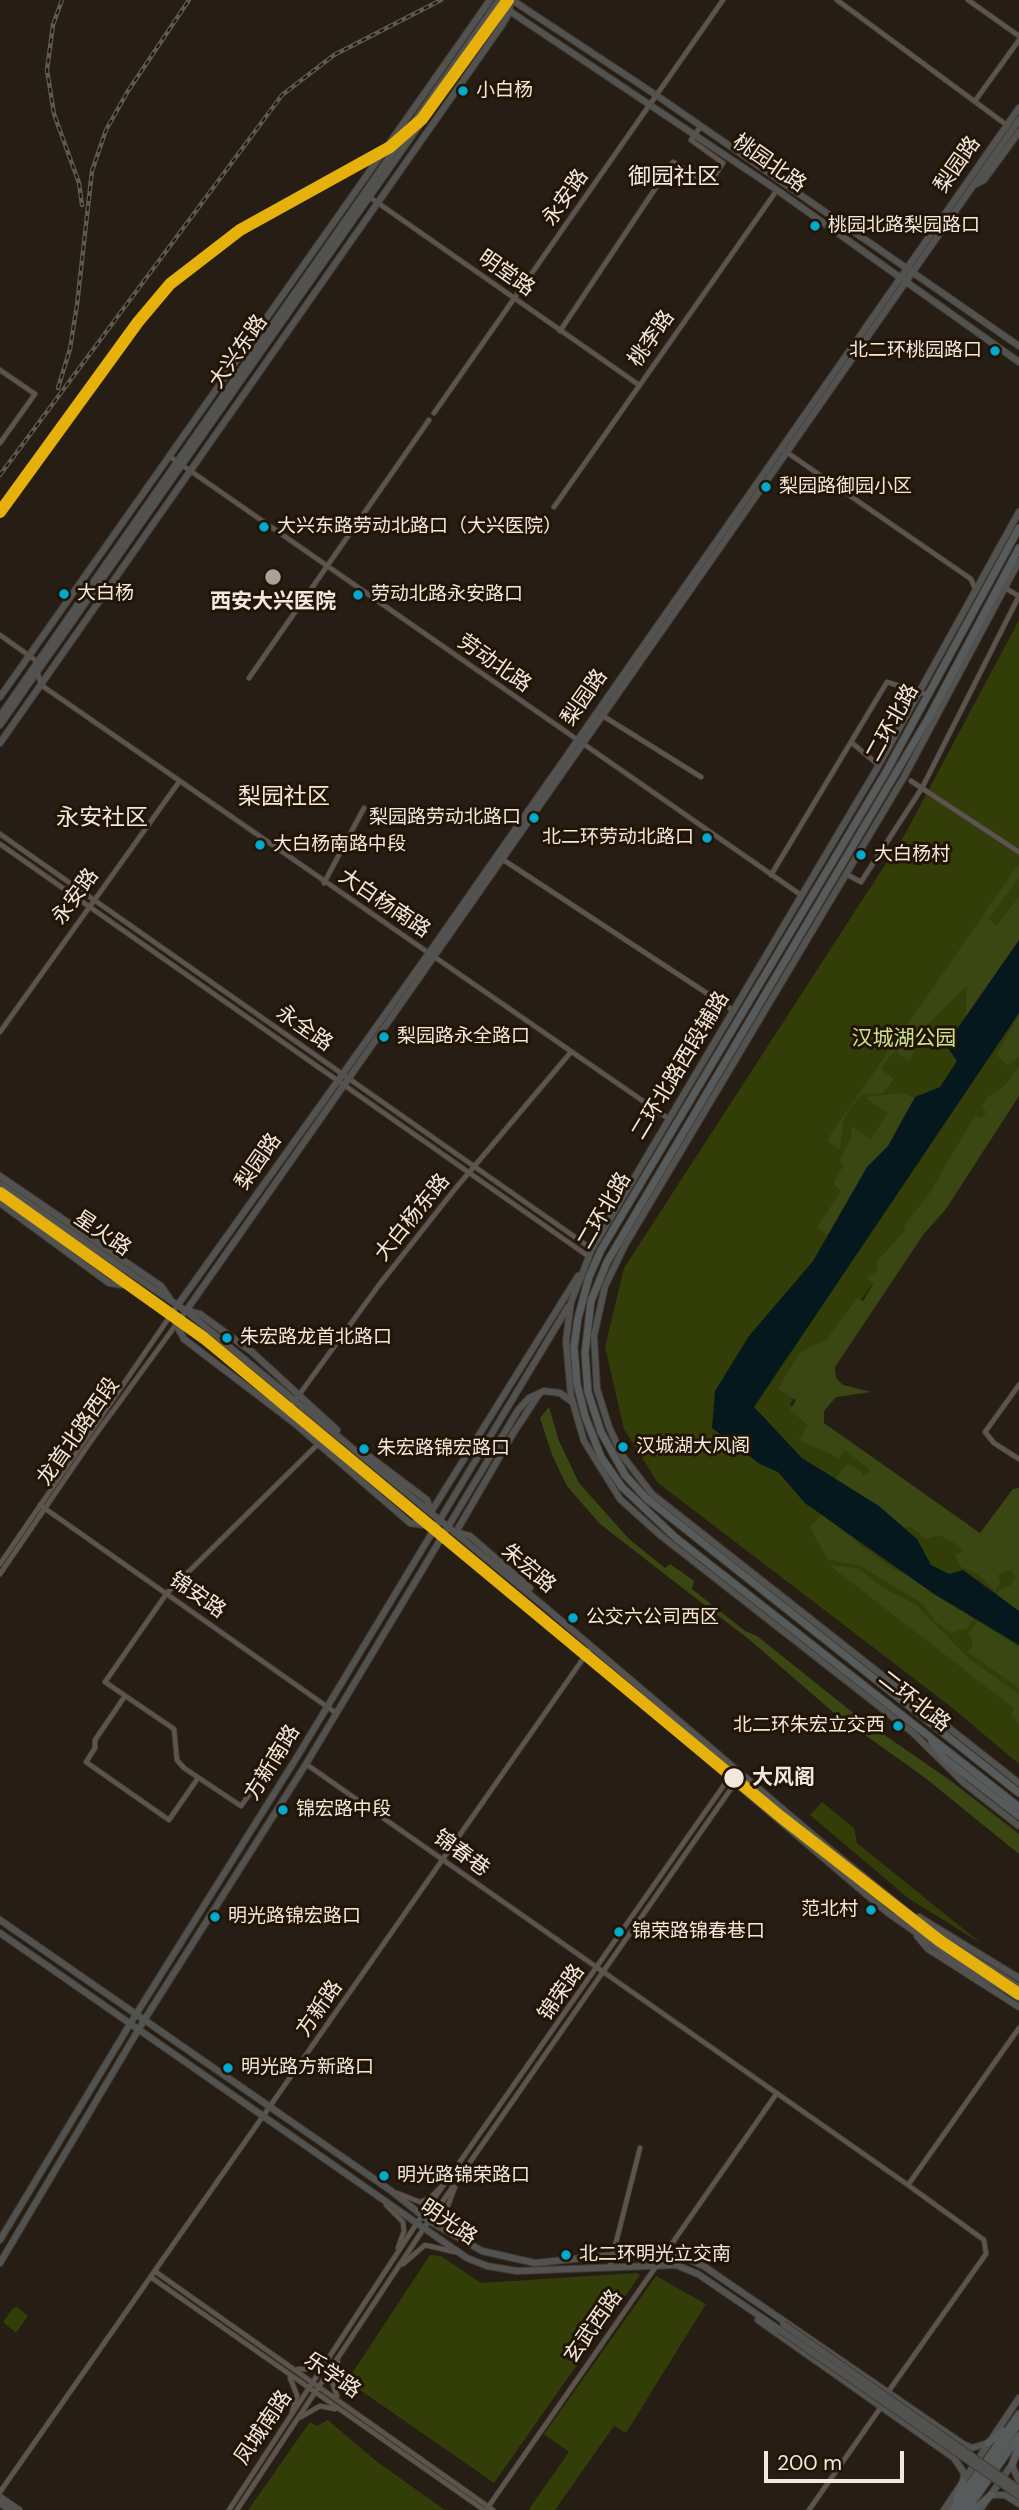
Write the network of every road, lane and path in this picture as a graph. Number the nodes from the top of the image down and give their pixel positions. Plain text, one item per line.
1 (490, 0) edge
2 (723, 0) edge
3 (837, 0) edge
4 (968, 0) edge
5 (503, 1) edge
6 (510, 11) junction
7 (1019, 38) edge
8 (656, 95) junction
9 (975, 101) junction
10 (650, 104) junction
11 (1019, 108) edge
12 (1019, 120) edge
13 (701, 126) junction
14 (1015, 132) edge
15 (695, 134) junction
16 (356, 188) junction
17 (777, 190) junction
18 (367, 195) junction
19 (378, 203) junction
20 (909, 271) junction
21 (903, 281) junction
22 (515, 299) junction
23 (560, 331) junction
24 (1019, 346) edge
25 (1019, 362) edge
26 (0, 370) edge
27 (639, 385) junction
28 (434, 414) dead end
29 (429, 421) dead end
30 (0, 443) edge
31 (784, 450) junction
32 (169, 456) junction
33 (179, 464) junction
34 (191, 472) junction
35 (554, 507) dead end
36 (1019, 512) edge
37 (1019, 528) edge
38 (1019, 548) edge
39 (1019, 561) edge
40 (328, 567) junction
41 (1005, 588) junction
42 (977, 592) junction
43 (0, 635) edge
44 (29, 655) junction
45 (38, 662) junction
46 (37, 673) junction
47 (249, 678) dead end
48 (41, 685) junction
49 (925, 694) junction
50 (0, 697) edge
51 (602, 715) junction
52 (0, 716) edge
53 (0, 725) edge
54 (580, 741) junction
55 (0, 743) edge
56 (852, 743) junction
57 (875, 762) dead end
58 (701, 777) dead end
59 (911, 781) dead end
60 (179, 782) junction
61 (922, 788) junction
62 (364, 808) dead end
63 (0, 834) edge
64 (0, 844) edge
65 (1019, 852) edge
66 (502, 859) junction
67 (845, 874) junction
68 (771, 875) junction
69 (324, 883) junction
70 (802, 896) junction
71 (91, 903) junction
72 (431, 955) junction
73 (734, 1011) junction
74 (0, 1032) edge
75 (571, 1052) junction
76 (343, 1080) junction
77 (669, 1119) junction
78 (474, 1167) junction
79 (469, 1172) junction
80 (1, 1180) edge
81 (0, 1197) edge
82 (0, 1203) edge
83 (50, 1215) junction
84 (85, 1244) junction
85 (592, 1249) junction
86 (110, 1252) junction
87 (588, 1256) junction
88 (583, 1270) junction
89 (126, 1286) junction
90 (571, 1302) junction
91 (175, 1305) junction
92 (186, 1311) junction
93 (173, 1320) junction
94 (1019, 1385) edge
95 (549, 1391) junction
96 (297, 1398) junction
97 (573, 1404) junction
98 (288, 1410) junction
99 (279, 1412) junction
100 (302, 1422) junction
101 (318, 1444) junction
102 (1019, 1459) edge
103 (43, 1506) junction
104 (431, 1512) junction
105 (440, 1519) junction
106 (426, 1525) junction
107 (450, 1527) junction
108 (433, 1531) junction
109 (456, 1532) junction
110 (443, 1539) junction
111 (0, 1564) edge
112 (0, 1574) edge
113 (167, 1593) junction
114 (592, 1646) junction
115 (585, 1655) junction
116 (125, 1696) junction
117 (328, 1707) junction
118 (336, 1713) junction
119 (926, 1739) junction
120 (279, 1754) dead end
121 (944, 1758) junction
122 (306, 1764) junction
123 (958, 1776) junction
124 (198, 1778) junction
125 (732, 1781) junction
126 (1019, 1783) edge
127 (1019, 1793) edge
128 (1019, 1807) edge
129 (1019, 1816) edge
130 (1019, 1826) edge
131 (443, 1860) junction
132 (908, 1912) junction
133 (0, 1920) edge
134 (911, 1930) junction
135 (0, 1933) edge
136 (600, 1971) junction
137 (1019, 1978) edge
138 (1019, 1987) edge
139 (1019, 1998) edge
140 (1019, 2007) edge
141 (136, 2015) junction
142 (143, 2022) junction
143 (130, 2024) junction
144 (1019, 2028) edge
145 (139, 2031) junction
146 (777, 2093) junction
147 (270, 2108) junction
148 (264, 2116) junction
149 (640, 2148) dead end
150 (455, 2171) junction
151 (459, 2177) junction
152 (908, 2185) junction
153 (390, 2190) junction
154 (381, 2199) junction
155 (426, 2219) junction
156 (417, 2223) junction
157 (424, 2228) junction
158 (0, 2240) edge
159 (471, 2246) junction
160 (458, 2253) junction
161 (667, 2253) junction
162 (613, 2255) junction
163 (394, 2259) junction
164 (0, 2263) edge
165 (658, 2264) junction
166 (610, 2266) junction
167 (156, 2272) junction
168 (391, 2277) junction
169 (152, 2278) junction
170 (751, 2300) junction
171 (741, 2304) junction
172 (781, 2327) junction
173 (335, 2350) junction
174 (341, 2354) junction
175 (290, 2365) junction
176 (285, 2372) junction
177 (314, 2382) junction
178 (319, 2386) junction
179 (309, 2389) junction
180 (888, 2392) junction
181 (315, 2393) junction
182 (1019, 2398) edge
183 (345, 2404) junction
184 (881, 2407) junction
185 (340, 2410) junction
186 (1019, 2413) edge
187 (290, 2418) junction
188 (296, 2422) junction
189 (1019, 2423) edge
190 (1019, 2436) edge
191 (988, 2443) junction
192 (1019, 2444) edge
193 (1019, 2455) edge
194 (1012, 2465) junction
195 (1019, 2480) edge
196 (963, 2482) junction
197 (1019, 2489) edge
198 (0, 2494) edge
199 (991, 2495) junction
200 (1019, 2496) edge
201 (0, 2503) edge
202 (1019, 2504) edge
203 (488, 2509) edge
204 (9, 2510) edge
205 (19, 2510) edge
206 (229, 2510) edge
207 (237, 2510) edge
208 (809, 2510) edge
209 (944, 2510) edge
210 (952, 2510) edge
211 (959, 2510) edge
212 (967, 2510) edge
213 (973, 2510) edge
214 (980, 2510) edge

1 - 16 main road
2 - 8 street, 永安路
3 - 9 street
4 - 7 street
5 - 6 main road, 桃园北路
5 - 8 main road, 桃园北路
5 - 18 main road, 大兴东路
6 - 10 main road, 桃园北路
6 - 19 main road
7 - 9 street
8 - 10 street, 永安路
8 - 13 main road, 桃园北路
9 - 14 street
10 - 15 main road, 桃园北路
10 - 22 street, 永安路
11 - 14 main road, 梨园路
12 - 14 main road, 梨园路
13 - 15 street
13 - 20 main road, 桃园北路
14 - 20 main road, 梨园路
14 - 20 main road, 梨园路
15 - 17 main road, 桃园北路
15 - 23 street
16 - 18 street, 明堂路
16 - 32 main road
17 - 21 main road, 桃园北路
17 - 27 street, 桃李路
18 - 19 street, 明堂路
18 - 33 main road, 大兴东路
19 - 22 street, 明堂路
19 - 34 main road
20 - 21 main road, 梨园路
20 - 24 main road, 桃园北路
21 - 25 main road, 桃园北路
21 - 31 main road, 梨园路
22 - 23 street, 明堂路
22 - 28 street, 永安路
23 - 27 street, 明堂路
26 - 30 street
27 - 35 street, 桃李路
29 - 40 street
31 - 42 street
31 - 51 main road, 梨园路
31 - 54 main road, 梨园路
32 - 33 street, 劳动北路
32 - 44 main road
33 - 34 street, 劳动北路
33 - 45 main road, 大兴东路
33 - 46 main road, 大兴东路
34 - 40 street, 劳动北路
34 - 48 main road
36 - 42 main road
37 - 42 highway, 二环北路
38 - 127 highway, 二环北路
39 - 41 main road, 二环北路西段辅路
40 - 47 street
40 - 54 street, 劳动北路
41 - 61 street
41 - 67 main road, 二环北路西段辅路
42 - 49 highway, 二环北路
43 - 44 street
44 - 45 street
44 - 50 main road
45 - 46 street
45 - 52 main road, 大兴东路
46 - 48 street
46 - 53 main road, 大兴东路
48 - 55 main road
48 - 60 street, 大白杨南路
49 - 56 street
49 - 70 main road, 二环北路西段辅路
49 - 119 highway, 二环北路
51 - 54 main road, 梨园路
51 - 58 street
54 - 66 main road, 梨园路
54 - 68 street, 劳动北路
54 - 72 main road, 梨园路
56 - 57 street
56 - 68 street
59 - 61 street
60 - 69 street, 大白杨南路
60 - 71 street, 永安路
61 - 65 street
61 - 67 street
62 - 69 street
63 - 71 street, 永全路
64 - 71 street, 永全路
66 - 72 main road, 梨园路
66 - 73 street
67 - 126 main road, 二环北路西段辅路
68 - 70 street, 劳动北路
69 - 72 street, 大白杨南路
70 - 73 main road, 二环北路西段辅路
71 - 74 street, 永安路
71 - 76 street, 永全路
72 - 75 street, 大白杨南路
72 - 76 main road, 梨园路
73 - 77 main road, 二环北路西段辅路
75 - 77 street, 大白杨南路
75 - 78 street, 大白杨东路
76 - 78 street, 永全路
76 - 79 street, 永全路
76 - 91 main road, 梨园路
76 - 92 main road, 梨园路
77 - 85 main road, 二环北路西段辅路
78 - 79 street, 大白杨东路
78 - 85 street, 永全路
79 - 87 street, 永全路
79 - 96 street, 大白杨东路
80 - 83 main road, 星火路
81 - 89 main road, 星火路
82 - 89 main road
83 - 84 main road, 星火路
83 - 86 main road
84 - 86 main road
84 - 91 main road, 星火路
85 - 87 main road, 二环北路西段辅路
86 - 91 main road
87 - 88 main road, 二环北路西段辅路
88 - 90 main road, 二环北路西段辅路
88 - 104 main road
89 - 93 main road, 星火路
90 - 97 main road, 二环北路西段辅路
90 - 105 main road, 方新南路
91 - 92 main road, 星火路
91 - 93 street, 龙首北路西段
92 - 93 street, 龙首北路西段
92 - 96 main road, 朱宏路
93 - 98 main road, 朱宏路
93 - 99 main road
93 - 103 street, 龙首北路西段
94 - 102 street
95 - 97 main road
95 - 107 main road, 方新南路
95 - 109 main road
96 - 98 street, 大白杨东路
96 - 104 main road, 朱宏路
97 - 119 main road, 二环北路西段辅路
98 - 100 main road, 朱宏路
99 - 100 main road
99 - 101 main road
100 - 106 main road, 朱宏路
101 - 106 main road
101 - 113 street
103 - 111 street, 龙首北路西段
103 - 112 street, 龙首北路西段
103 - 113 street, 锦安路
104 - 105 main road, 朱宏路
105 - 107 main road, 朱宏路
105 - 108 main road, 方新南路
106 - 108 main road, 朱宏路
107 - 109 main road, 朱宏路
107 - 110 main road, 方新南路
108 - 110 main road, 朱宏路
108 - 117 main road, 方新南路
109 - 114 main road, 朱宏路
110 - 115 main road, 朱宏路
110 - 118 main road, 方新南路
113 - 116 street
113 - 117 street, 锦安路
114 - 115 street, 方新路
114 - 132 main road, 朱宏路
115 - 125 main road, 朱宏路
115 - 131 street, 方新路
116 - 124 street
116 - 124 street
117 - 118 street, 锦安路
117 - 141 main road, 方新南路
118 - 122 main road, 方新南路
119 - 121 highway
119 - 123 main road, 二环北路西段辅路
119 - 128 highway, 二环北路
120 - 124 street
121 - 123 main road
121 - 129 highway
122 - 131 street, 锦春巷
122 - 142 main road, 方新南路
123 - 130 main road, 二环北路西段辅路
125 - 134 main road, 朱宏路
125 - 136 street, 锦荣路
131 - 136 street, 锦春巷
131 - 147 street, 方新路
132 - 137 main road, 朱宏路
132 - 138 main road, 朱宏路
133 - 141 main road, 明光路
134 - 139 main road, 朱宏路
134 - 140 main road
135 - 143 main road, 明光路
136 - 146 street
136 - 150 street, 锦荣路
136 - 151 street, 锦荣路
141 - 142 main road, 明光路
141 - 143 main road, 方新南路
142 - 145 main road, 方新南路
142 - 147 main road, 明光路
143 - 145 main road, 明光路
143 - 158 main road, 方新南路
144 - 152 street
145 - 148 main road, 明光路
145 - 164 main road, 方新南路
146 - 152 street
146 - 161 street, 玄武西路
147 - 148 street, 方新路
147 - 153 main road, 明光路
148 - 154 main road, 明光路
148 - 167 street, 方新路
149 - 162 street
150 - 153 street
150 - 155 street, 锦荣路
151 - 155 street, 锦荣路
151 - 159 street
152 - 180 street
153 - 155 main road, 明光路
154 - 156 main road, 明光路
154 - 163 street
155 - 156 street, 锦荣路
155 - 157 street, 锦荣路
155 - 159 main road, 明光路
156 - 157 main road, 明光路
156 - 163 street, 凤城南路
157 - 160 main road, 明光路
157 - 168 street, 凤城南路
159 - 162 main road, 明光路
160 - 166 main road, 明光路
160 - 168 street
161 - 162 main road, 明光路
161 - 165 street, 玄武西路
161 - 170 main road, 明光路
162 - 166 street
163 - 173 street, 凤城南路
165 - 166 main road, 明光路
165 - 171 main road, 明光路
165 - 203 street, 玄武西路
167 - 169 street, 方新路
167 - 175 street, 乐学路
168 - 174 street, 凤城南路
169 - 176 street, 乐学路
169 - 198 street, 方新路
170 - 172 main road, 明光路
170 - 180 main road, 明光路
171 - 172 main road, 明光路
171 - 184 main road
172 - 197 main road, 明光路, bridge
172 - 200 main road, 明光路, bridge
173 - 175 street
173 - 177 street, 凤城南路
174 - 178 street, 凤城南路
174 - 183 street
175 - 177 street, 乐学路
176 - 179 street, 乐学路
176 - 187 street
177 - 178 street, 乐学路
177 - 179 street, 凤城南路
178 - 181 street, 凤城南路
178 - 183 street, 乐学路
179 - 181 street, 乐学路
179 - 187 street, 凤城南路
180 - 191 main road, 明光路
181 - 185 street, 乐学路
181 - 188 street, 凤城南路
182 - 191 main road
183 - 203 street, 乐学路
184 - 196 main road
184 - 208 street
185 - 188 street
185 - 203 street, 乐学路
186 - 191 highway
186 - 210 highway
187 - 206 street, 凤城南路
188 - 207 street, 凤城南路
189 - 211 highway
190 - 212 highway
191 - 196 main road
192 - 194 highway
192 - 213 highway
193 - 194 main road
194 - 195 main road
194 - 199 main road
196 - 209 main road
196 - 210 highway
198 - 205 main road
199 - 202 main road
199 - 213 highway
199 - 214 main road
201 - 204 main road

